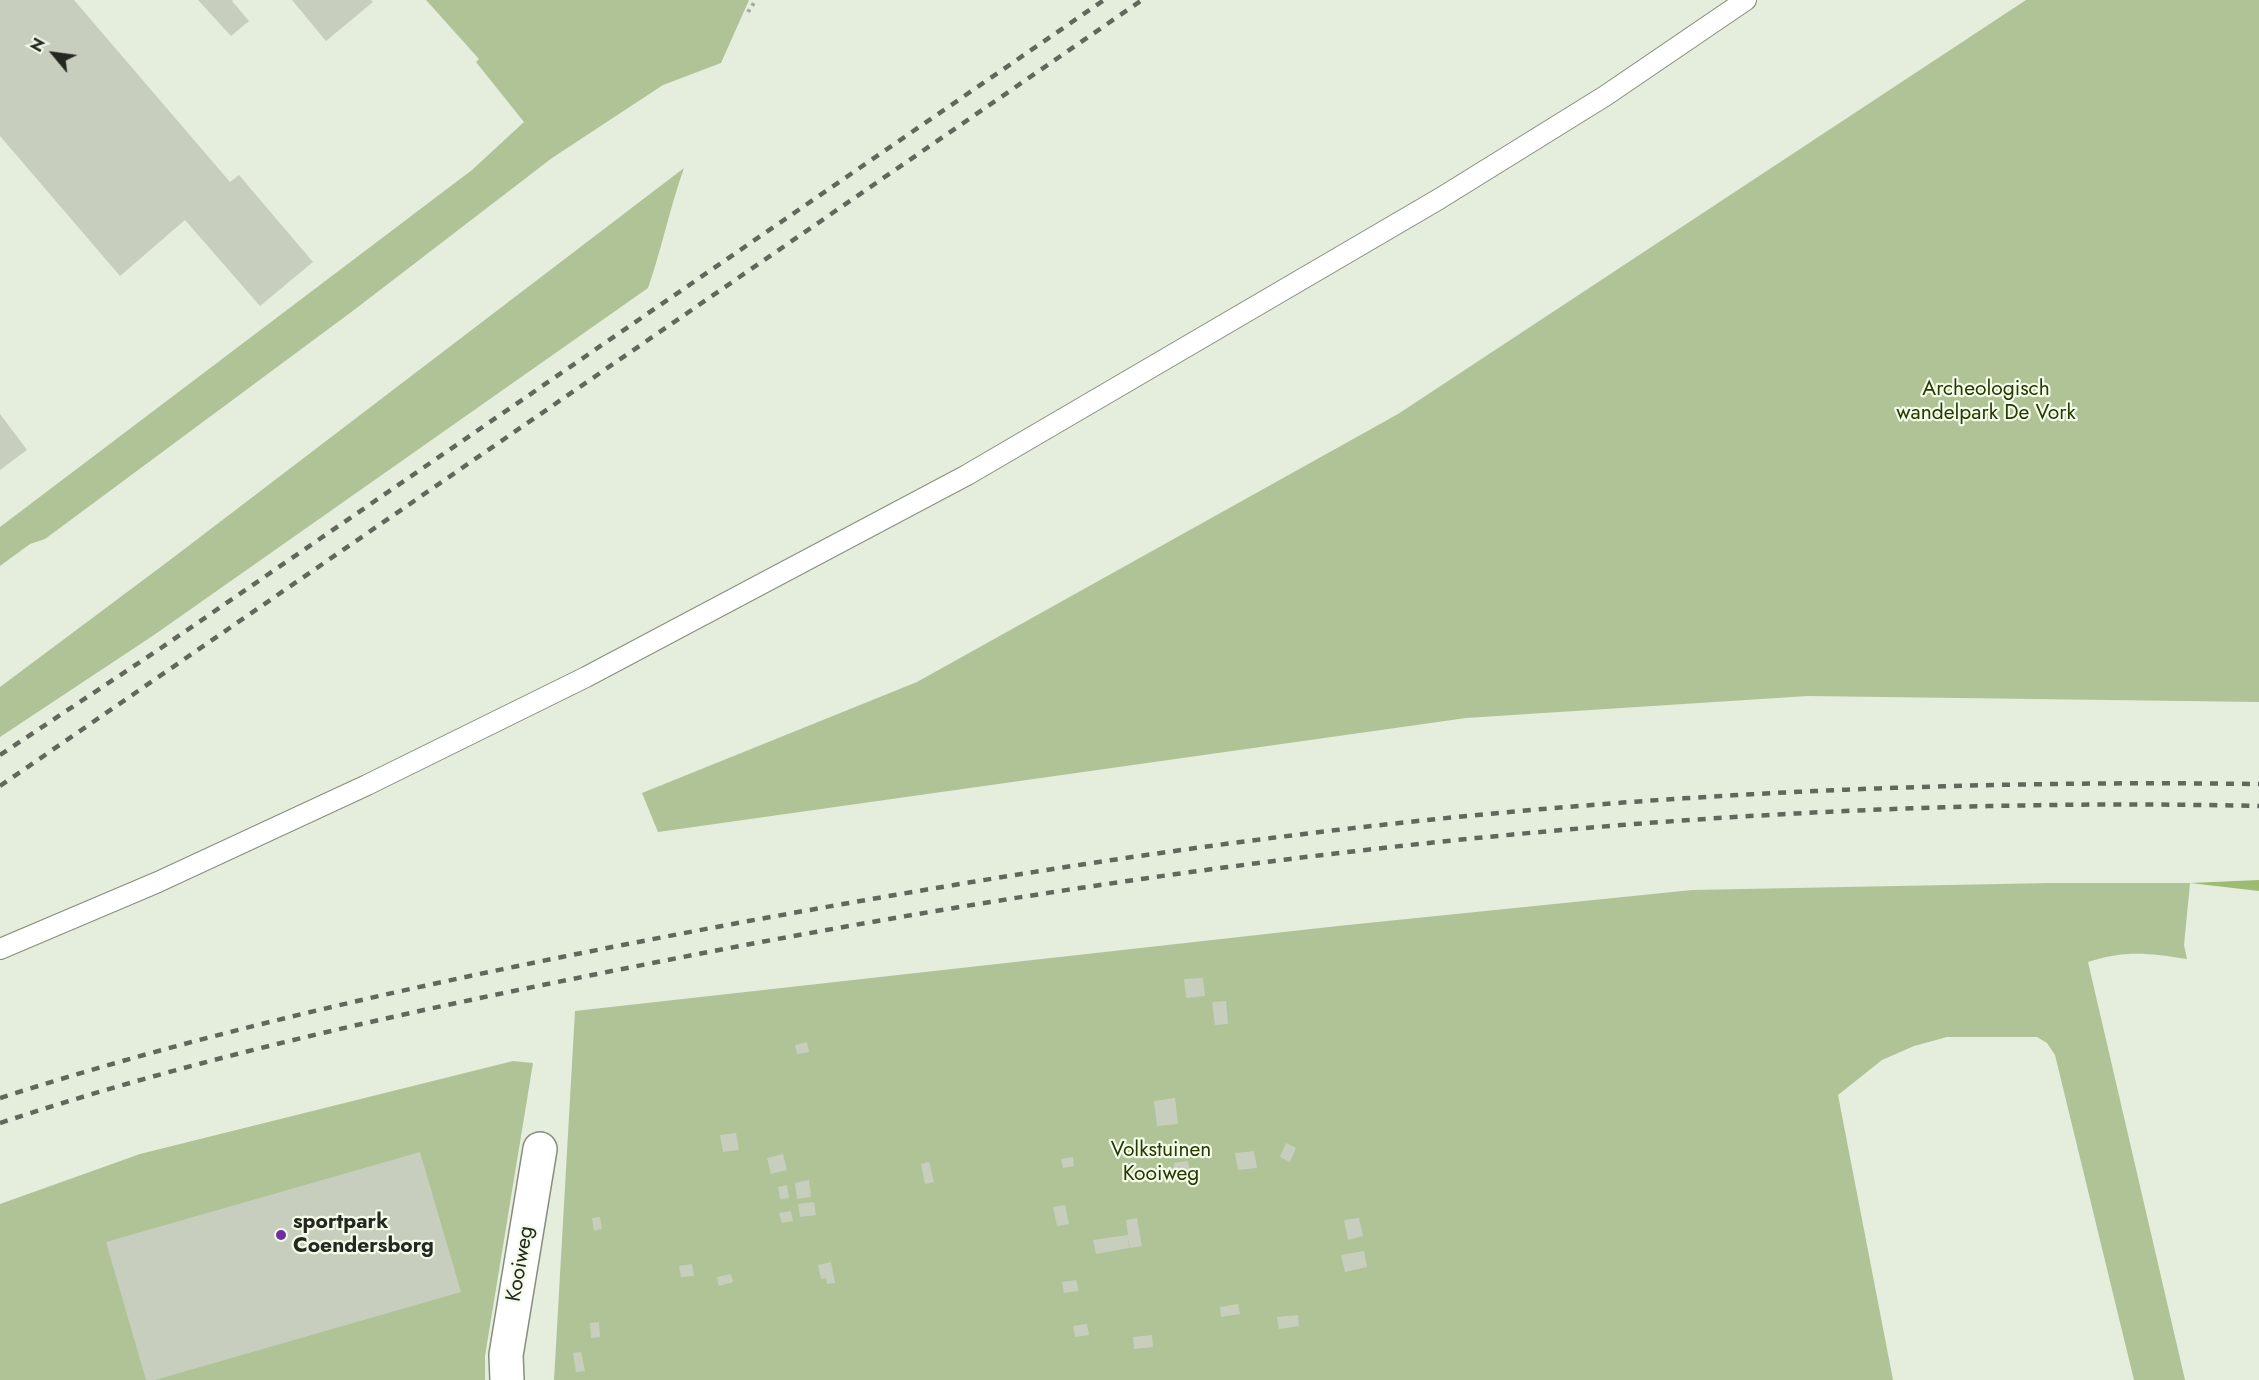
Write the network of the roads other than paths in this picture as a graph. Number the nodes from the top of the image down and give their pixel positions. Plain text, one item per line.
1 (1746, 0) edge
2 (0, 949) edge
3 (540, 1149) dead end
4 (507, 1380) edge

1 - 2 lane
3 - 4 street, Kooiweg

